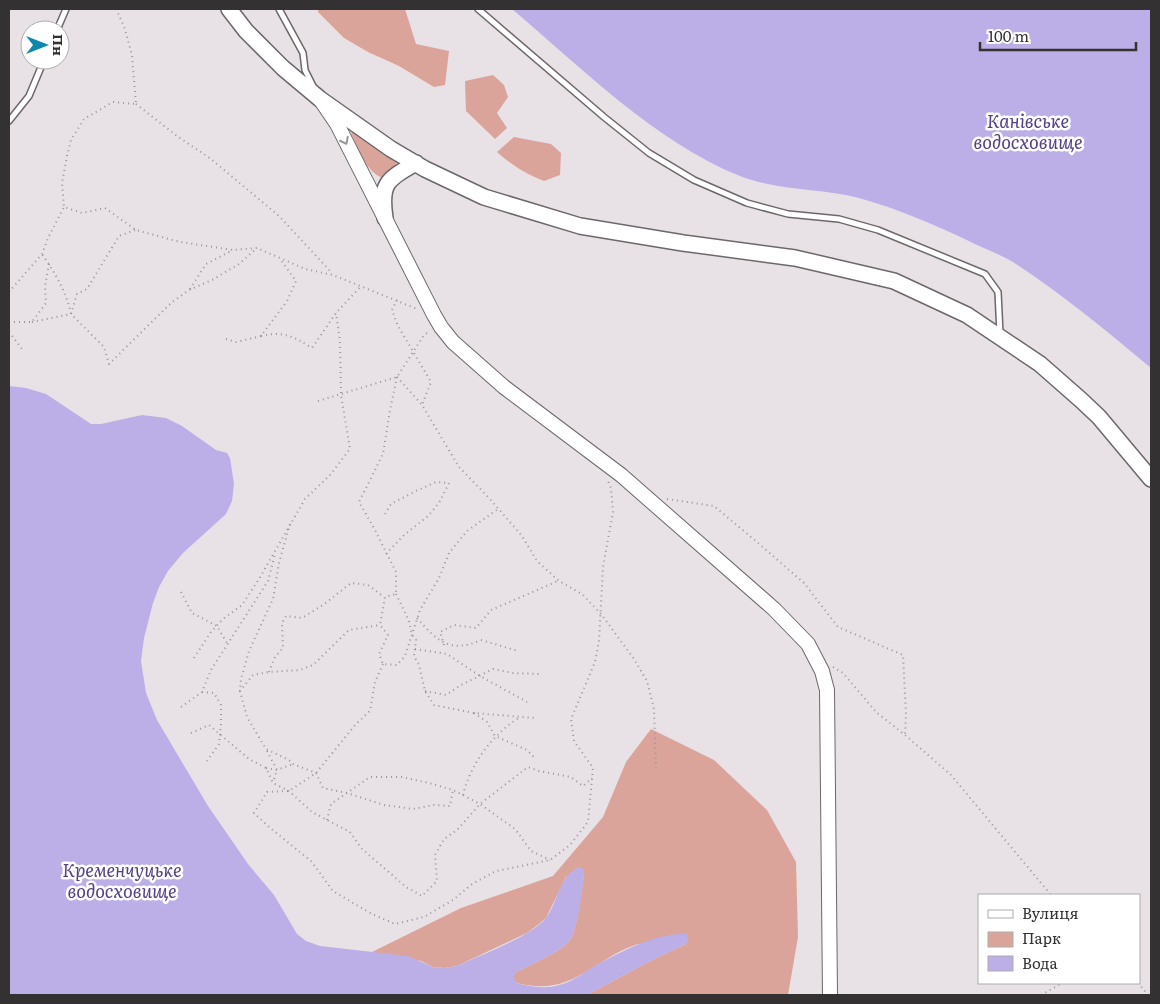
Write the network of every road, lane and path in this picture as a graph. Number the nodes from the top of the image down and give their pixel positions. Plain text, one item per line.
1 (116, 9) edge
2 (229, 9) edge
3 (280, 9) edge
4 (478, 9) edge
5 (40, 70) edge
6 (320, 99) junction
7 (136, 104) junction
8 (9, 121) edge
9 (416, 163) junction
10 (64, 207) junction
11 (385, 218) junction
12 (136, 230) junction
13 (256, 248) junction
14 (233, 250) junction
15 (42, 254) junction
16 (279, 258) junction
17 (49, 264) junction
18 (333, 275) junction
19 (362, 285) junction
20 (189, 290) junction
21 (9, 292) edge
22 (396, 300) junction
23 (336, 313) junction
24 (71, 314) junction
25 (434, 315) junction
26 (9, 322) edge
27 (32, 322) junction
28 (441, 328) junction
29 (9, 332) edge
30 (261, 336) junction
31 (1000, 337) junction
32 (226, 338) dead end
33 (22, 349) dead end
34 (413, 352) junction
35 (397, 377) junction
36 (341, 395) junction
37 (318, 402) dead end
38 (422, 405) junction
39 (607, 479) dead end
40 (1151, 479) edge
41 (645, 496) junction
42 (498, 509) junction
43 (385, 514) dead end
44 (292, 520) junction
45 (276, 549) junction
46 (386, 554) junction
47 (559, 580) junction
48 (181, 592) dead end
49 (396, 594) junction
50 (384, 598) junction
51 (601, 614) junction
52 (417, 618) junction
53 (380, 625) junction
54 (217, 626) junction
55 (412, 635) junction
56 (228, 645) junction
57 (444, 645) junction
58 (415, 649) junction
59 (518, 651) dead end
60 (194, 658) dead end
61 (383, 664) junction
62 (822, 671) junction
63 (269, 672) junction
64 (540, 674) dead end
65 (480, 676) junction
66 (240, 691) junction
67 (425, 691) junction
68 (202, 692) junction
69 (528, 702) dead end
70 (181, 707) dead end
71 (474, 713) junction
72 (521, 716) junction
73 (535, 718) dead end
74 (190, 733) dead end
75 (220, 734) junction
76 (905, 735) junction
77 (496, 736) junction
78 (266, 749) junction
79 (534, 757) dead end
80 (207, 761) dead end
81 (293, 764) junction
82 (266, 768) junction
83 (656, 768) dead end
84 (278, 770) junction
85 (316, 773) junction
86 (594, 776) junction
87 (273, 783) junction
88 (453, 790) junction
89 (289, 791) junction
90 (347, 793) junction
91 (463, 796) junction
92 (480, 804) junction
93 (327, 820) junction
94 (550, 860) junction
95 (1050, 894) edge
96 (1060, 984) edge
97 (1139, 984) edge
98 (830, 995) edge
99 (1042, 995) edge
100 (1148, 995) edge

1 - 7 path
2 - 6 main road
3 - 6 lane
4 - 31 lane
5 - 8 lane
6 - 9 main road
6 -> 11 main road
7 - 10 path
7 - 18 path
9 - 11 main road
9 - 31 main road
10 - 12 path
10 - 15 path
11 - 25 main road
12 - 14 path
12 - 24 path
13 - 14 path
13 - 16 path
13 - 20 path
14 - 20 path
15 - 17 path
15 - 21 path
16 - 18 path
16 - 30 path
17 - 24 path
17 - 27 path
18 - 19 path
19 - 22 path
19 - 23 path
20 - 24 path
22 - 25 path
22 - 34 path
23 - 30 path
23 - 36 path
24 - 27 path
25 - 28 main road
26 - 27 path
28 - 34 path
28 - 41 main road
29 - 33 path
30 - 32 path
31 - 40 main road
34 - 35 path
34 - 38 path
35 - 36 path
35 - 38 path
35 - 46 path
36 - 37 path
36 - 44 path
38 - 42 path
39 - 51 path
41 - 62 main road
41 - 76 path
42 - 47 path
42 - 52 path
43 - 46 path
44 - 45 path
44 - 66 path
45 - 54 path
45 - 56 path
46 - 49 path
47 - 51 path
47 - 57 path
48 - 54 path
49 - 50 path
49 - 55 path
50 - 53 path
50 - 63 path
51 - 83 path
51 - 86 path
52 - 55 path
52 - 57 path
53 - 61 path
53 - 63 path
54 - 56 path
54 - 60 path
55 - 58 path
55 - 61 path
56 - 68 path
57 - 59 path
58 - 65 path
58 - 67 path
61 - 85 path
62 - 76 path
62 - 98 main road
63 - 66 path
64 - 65 path
65 - 67 path
65 - 69 path
66 - 78 path
67 - 71 path
68 - 70 path
68 - 75 path
71 - 72 path
71 - 77 path
72 - 73 path
72 - 77 path
74 - 75 path
75 - 80 path
75 - 82 path
76 - 95 path
77 - 79 path
77 - 91 path
78 - 81 path
78 - 84 path
81 - 84 path
81 - 85 path
82 - 84 path
82 - 87 path
84 - 87 path
85 - 89 path
85 - 90 path
86 - 92 path
86 - 94 path
87 - 89 path
88 - 90 path
88 - 90 path
88 - 91 path
89 - 93 path
89 - 94 path
90 - 93 path
91 - 92 path
92 - 93 path
92 - 94 path
96 - 99 path
97 - 100 path

